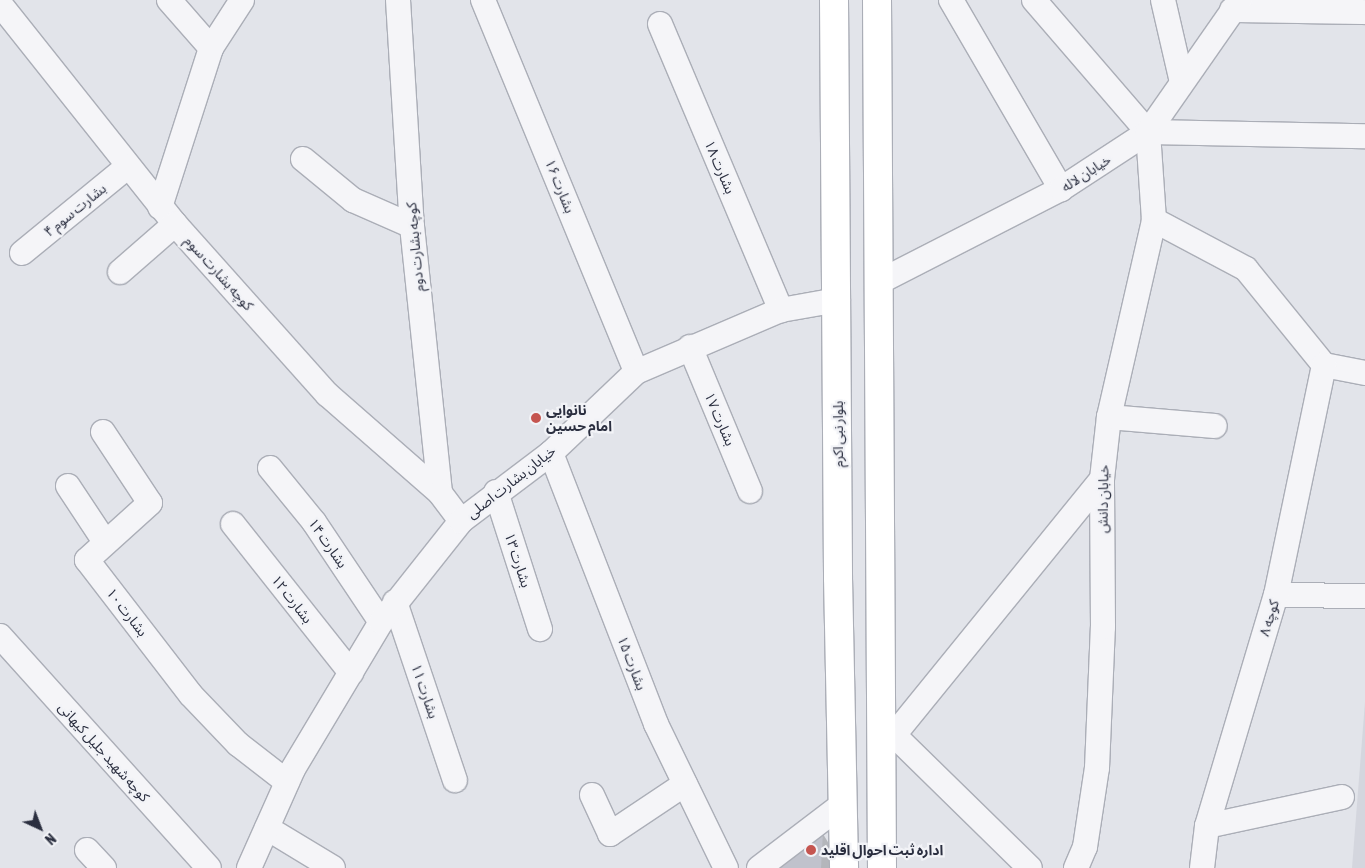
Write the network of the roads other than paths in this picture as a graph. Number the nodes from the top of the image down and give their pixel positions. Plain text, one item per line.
1 (169, 0) edge
2 (242, 0) edge
3 (398, 0) edge
4 (483, 0) edge
5 (834, 0) edge
6 (877, 0) edge
7 (951, 0) edge
8 (1034, 0) edge
9 (1163, 0) edge
10 (0, 4) edge
11 (1236, 5) edge
12 (1365, 12) edge
13 (660, 24) dead end
14 (210, 48) junction
15 (1182, 82) junction
16 (1148, 132) junction
17 (1365, 136) edge
18 (303, 159) dead end
19 (127, 167) junction
20 (1061, 189) junction
21 (168, 216) junction
22 (1154, 220) junction
23 (412, 226) junction
24 (22, 253) dead end
25 (120, 272) dead end
26 (879, 282) junction
27 (838, 300) junction
28 (780, 310) junction
29 (690, 347) junction
30 (1324, 365) junction
31 (636, 372) junction
32 (1365, 373) edge
33 (1109, 416) junction
34 (1215, 426) dead end
35 (103, 432) dead end
36 (551, 453) junction
37 (270, 468) dead end
38 (1102, 479) junction
39 (68, 486) dead end
40 (750, 491) dead end
41 (496, 492) junction
42 (440, 493) junction
43 (461, 520) junction
44 (233, 524) dead end
45 (105, 542) junction
46 (879, 576) junction
47 (838, 578) junction
48 (1276, 594) junction
49 (1365, 596) edge
50 (395, 602) junction
51 (382, 622) junction
52 (540, 629) dead end
53 (0, 636) edge
54 (351, 673) junction
55 (887, 739) junction
56 (455, 780) dead end
57 (287, 782) junction
58 (685, 784) junction
59 (592, 795) dead end
60 (1342, 797) dead end
61 (843, 804) junction
62 (1207, 826) junction
63 (267, 828) junction
64 (87, 850) dead end
65 (104, 868) edge
66 (209, 868) edge
67 (249, 868) edge
68 (334, 868) edge
69 (726, 868) edge
70 (759, 868) edge
71 (844, 868) edge
72 (882, 868) edge
73 (1030, 868) edge
74 (1076, 868) edge
75 (1202, 868) edge

1 - 14 street
2 - 14 street
3 - 23 street, کوچه بشارت دوم
4 - 31 street, بشارت ۱۶
5 - 27 main road, بلوار نبی اکرم
6 - 26 main road
7 - 20 street
8 - 16 street
9 - 15 street
10 - 19 street, کوچه بشارت سوم
11 - 12 street
11 - 15 street, خیابان لاله
13 - 28 street, بشارت ۱۸
14 - 21 street
15 - 16 street, خیابان لاله
16 - 17 street
16 - 20 street, خیابان لاله
16 - 22 street, خیابان دانش
18 - 23 street
19 - 21 street, کوچه بشارت سوم
19 - 24 street, بشارت سوم ۴
20 - 26 street, خیابان لاله
21 - 25 street
21 - 42 street, کوچه بشارت سوم
22 - 30 street
22 - 33 street, خیابان دانش
23 - 42 street, کوچه بشارت دوم
26 - 46 main road
27 - 28 street, خیابان بشارت اصلی
27 - 47 main road, بلوار نبی اکرم
28 - 29 street, خیابان بشارت اصلی
29 - 31 street, خیابان بشارت اصلی
29 - 40 street, بشارت ۱۷
30 - 32 street
30 - 48 street, کوچه ۸
31 - 36 street, خیابان بشارت اصلی
33 - 34 street
33 - 38 street, خیابان دانش
35 - 45 street, بشارت ۱۰
36 - 41 street, خیابان بشارت اصلی
36 - 58 street, بشارت ۱۵
37 - 51 street, بشارت ۱۴
38 - 55 street
38 - 74 street, خیابان دانش
39 - 45 street
41 - 43 street, خیابان بشارت اصلی
41 - 52 street, بشارت ۱۳
42 - 43 street, کوچه بشارت سوم
43 - 50 street, خیابان بشارت اصلی
44 - 54 street, بشارت ۱۲
45 - 57 street, بشارت ۱۰
46 - 47 main road
46 - 55 main road
47 - 61 main road, بلوار نبی اکرم
48 - 49 street
48 - 62 street, کوچه ۸
50 - 51 street, خیابان بشارت اصلی
50 - 56 street, بشارت ۱۱
51 - 54 street, خیابان بشارت اصلی
53 - 66 street, کوچه شهید جلیل کیهانی
54 - 57 street, خیابان بشارت اصلی
55 - 72 main road
55 - 73 street
57 - 63 street, خیابان بشارت اصلی
58 - 59 street
58 - 69 street, بشارت ۱۵
60 - 62 street
61 - 70 street
61 - 71 main road, بلوار نبی اکرم
62 - 75 street, کوچه ۸
63 - 67 street, خیابان بشارت اصلی
63 - 68 street
64 - 65 street

